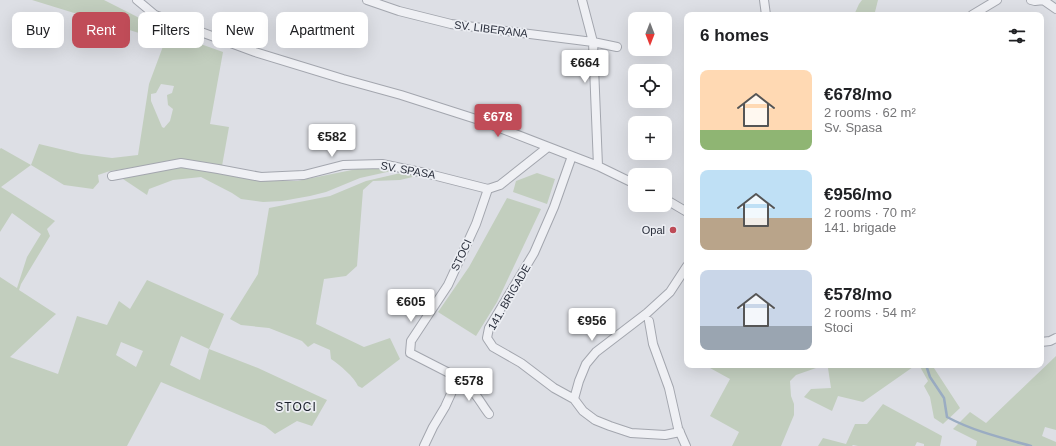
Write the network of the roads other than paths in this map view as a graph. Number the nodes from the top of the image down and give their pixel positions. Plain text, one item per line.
1 (137, 0) edge
2 (367, 0) edge
3 (582, 0) edge
4 (764, 0) edge
5 (997, 0) edge
6 (1030, 0) edge
7 (1043, 0) edge
8 (1056, 9) edge
9 (766, 12) edge
10 (977, 12) edge
11 (593, 42) junction
12 (617, 47) dead end
13 (548, 147) junction
14 (572, 156) junction
15 (598, 166) junction
16 (112, 176) dead end
17 (628, 181) edge
18 (488, 189) junction
19 (672, 203) edge
20 (684, 210) edge
21 (684, 271) edge
22 (649, 321) dead end
23 (1056, 338) edge
24 (1044, 342) edge
25 (454, 380) junction
26 (574, 399) junction
27 (488, 414) dead end
28 (680, 432) junction
29 (424, 446) edge
30 (686, 446) edge

1 - 13 street
2 - 11 street, SV. LIBERANA
3 - 11 street
4 - 9 street
5 - 10 street
6 - 7 street
7 - 8 street
11 - 12 street, SV. LIBERANA
11 - 15 street
13 - 14 street
13 - 18 street
14 - 15 street
14 - 26 street, 141. BRIGADE
15 - 17 street
16 - 18 street, SV. SPASA
18 - 25 street, STOCI
19 - 20 street
21 - 26 street
22 - 28 street
23 - 24 street
25 - 27 street
25 - 29 street
26 - 28 street, 141. BRIGADE
28 - 30 street

